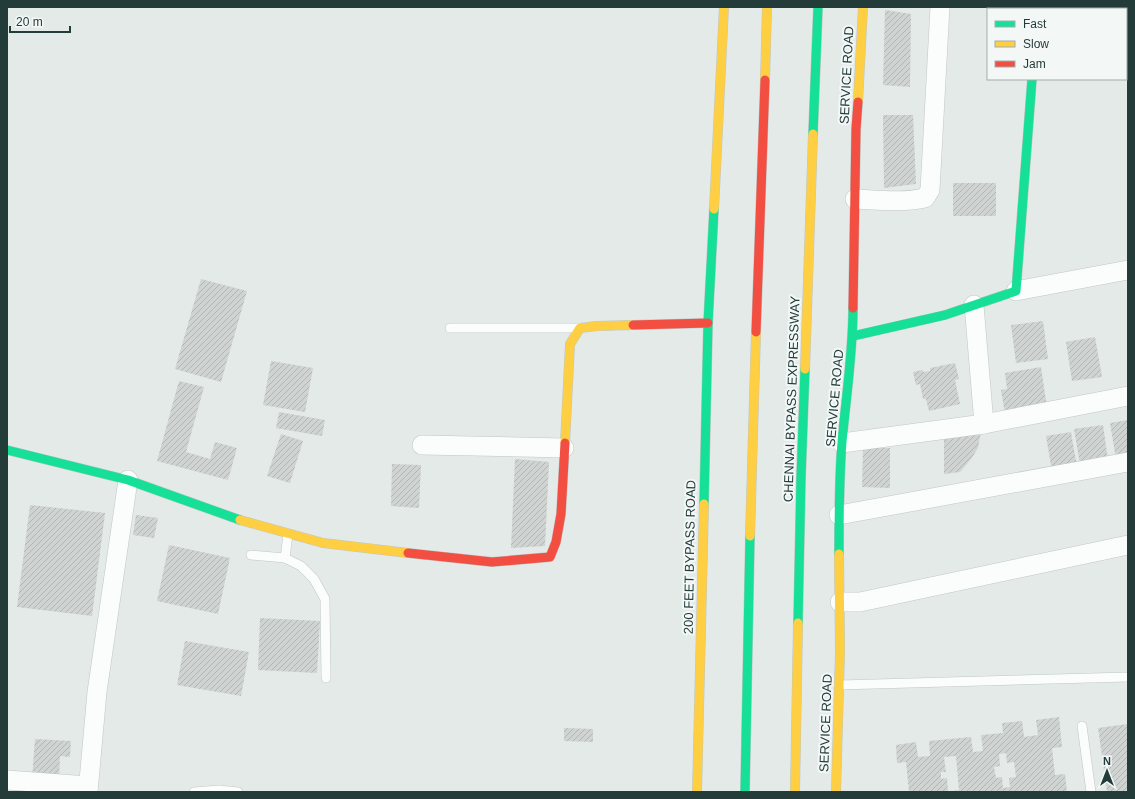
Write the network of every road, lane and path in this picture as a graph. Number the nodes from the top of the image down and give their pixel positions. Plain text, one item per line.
1 (724, 7) edge
2 (767, 7) edge
3 (818, 7) edge
4 (863, 7) edge
5 (940, 7) edge
6 (1032, 80) edge
7 (855, 199) junction
8 (1128, 270) edge
9 (1016, 291) junction
10 (974, 305) junction
11 (708, 323) junction
12 (450, 328) dead end
13 (580, 328) junction
14 (853, 336) junction
15 (1128, 396) edge
16 (984, 424) junction
17 (842, 443) junction
18 (422, 445) dead end
19 (564, 448) junction
20 (7, 450) edge
21 (1128, 462) edge
22 (128, 480) junction
23 (848, 513) junction
24 (288, 534) junction
25 (1128, 545) edge
26 (251, 555) dead end
27 (285, 558) junction
28 (840, 602) junction
29 (1128, 676) edge
30 (326, 678) dead end
31 (839, 685) junction
32 (1082, 726) dead end
33 (7, 780) edge
34 (88, 789) edge
35 (194, 792) edge
36 (238, 792) edge
37 (697, 792) edge
38 (745, 792) edge
39 (795, 792) edge
40 (836, 792) edge
41 (1091, 792) edge

1 - 11 main road, 200 FEET BYPASS ROAD
2 - 38 main road
3 - 39 main road, CHENNAI BYPASS EXPRESSWAY
4 - 7 main road, SERVICE ROAD
5 - 7 street
6 - 9 main road
7 - 14 main road, SERVICE ROAD
8 - 9 street
9 - 10 main road
10 - 14 main road
10 - 16 street
11 - 13 main road
11 - 37 main road, 200 FEET BYPASS ROAD
12 - 13 lane
13 - 19 main road
14 - 17 main road, SERVICE ROAD
15 - 16 street
16 - 17 street
17 - 23 main road, SERVICE ROAD
18 - 19 street
19 - 24 main road
20 - 22 main road
21 - 23 street
22 - 24 main road
22 - 34 street
23 - 28 main road, SERVICE ROAD
24 - 27 lane
25 - 28 street
26 - 27 lane
27 - 30 lane
28 - 31 main road, SERVICE ROAD
29 - 31 lane
31 - 40 main road, SERVICE ROAD
32 - 41 lane
33 - 34 street
35 - 36 lane

